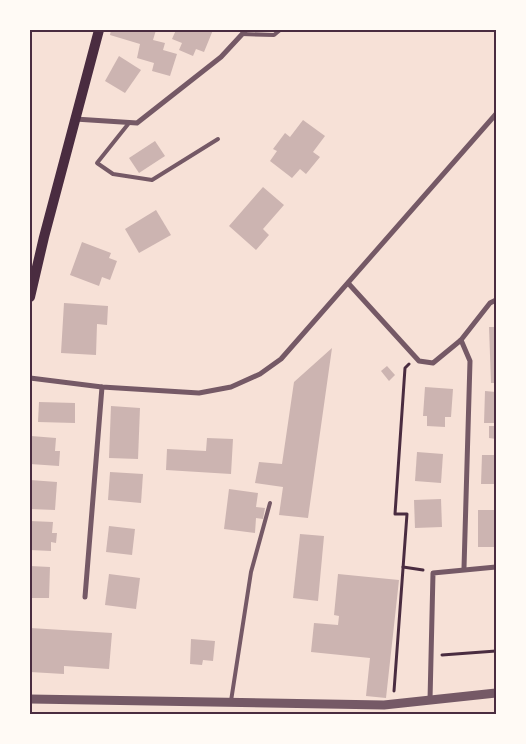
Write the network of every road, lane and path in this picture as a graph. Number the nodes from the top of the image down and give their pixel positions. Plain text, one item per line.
1 (99, 30) edge
2 (280, 30) edge
3 (244, 32) edge
4 (496, 114) edge
5 (74, 120) junction
6 (129, 122) junction
7 (218, 139) dead end
8 (348, 283) junction
9 (30, 297) edge
10 (496, 300) edge
11 (461, 340) junction
12 (416, 357) junction
13 (30, 378) edge
14 (102, 387) junction
15 (270, 503) dead end
16 (403, 567) junction
17 (496, 567) edge
18 (464, 568) junction
19 (415, 569) dead end
20 (85, 597) dead end
21 (496, 651) edge
22 (431, 655) junction
23 (496, 693) edge
24 (30, 699) edge
25 (430, 700) junction
26 (231, 703) junction
27 (393, 704) junction

1 - 5 main road
2 - 3 lane
3 - 6 street
4 - 8 street
5 - 6 street
5 - 9 main road
6 - 7 lane
8 - 12 street
8 - 14 street
10 - 11 street
11 - 12 street
11 - 18 street
12 - 16 path
13 - 14 street
14 - 20 street
15 - 26 lane
16 - 19 path
16 - 27 path
17 - 18 street
18 - 22 street
21 - 22 path
22 - 25 street
23 - 25 street
24 - 26 street
25 - 27 street
26 - 27 street

